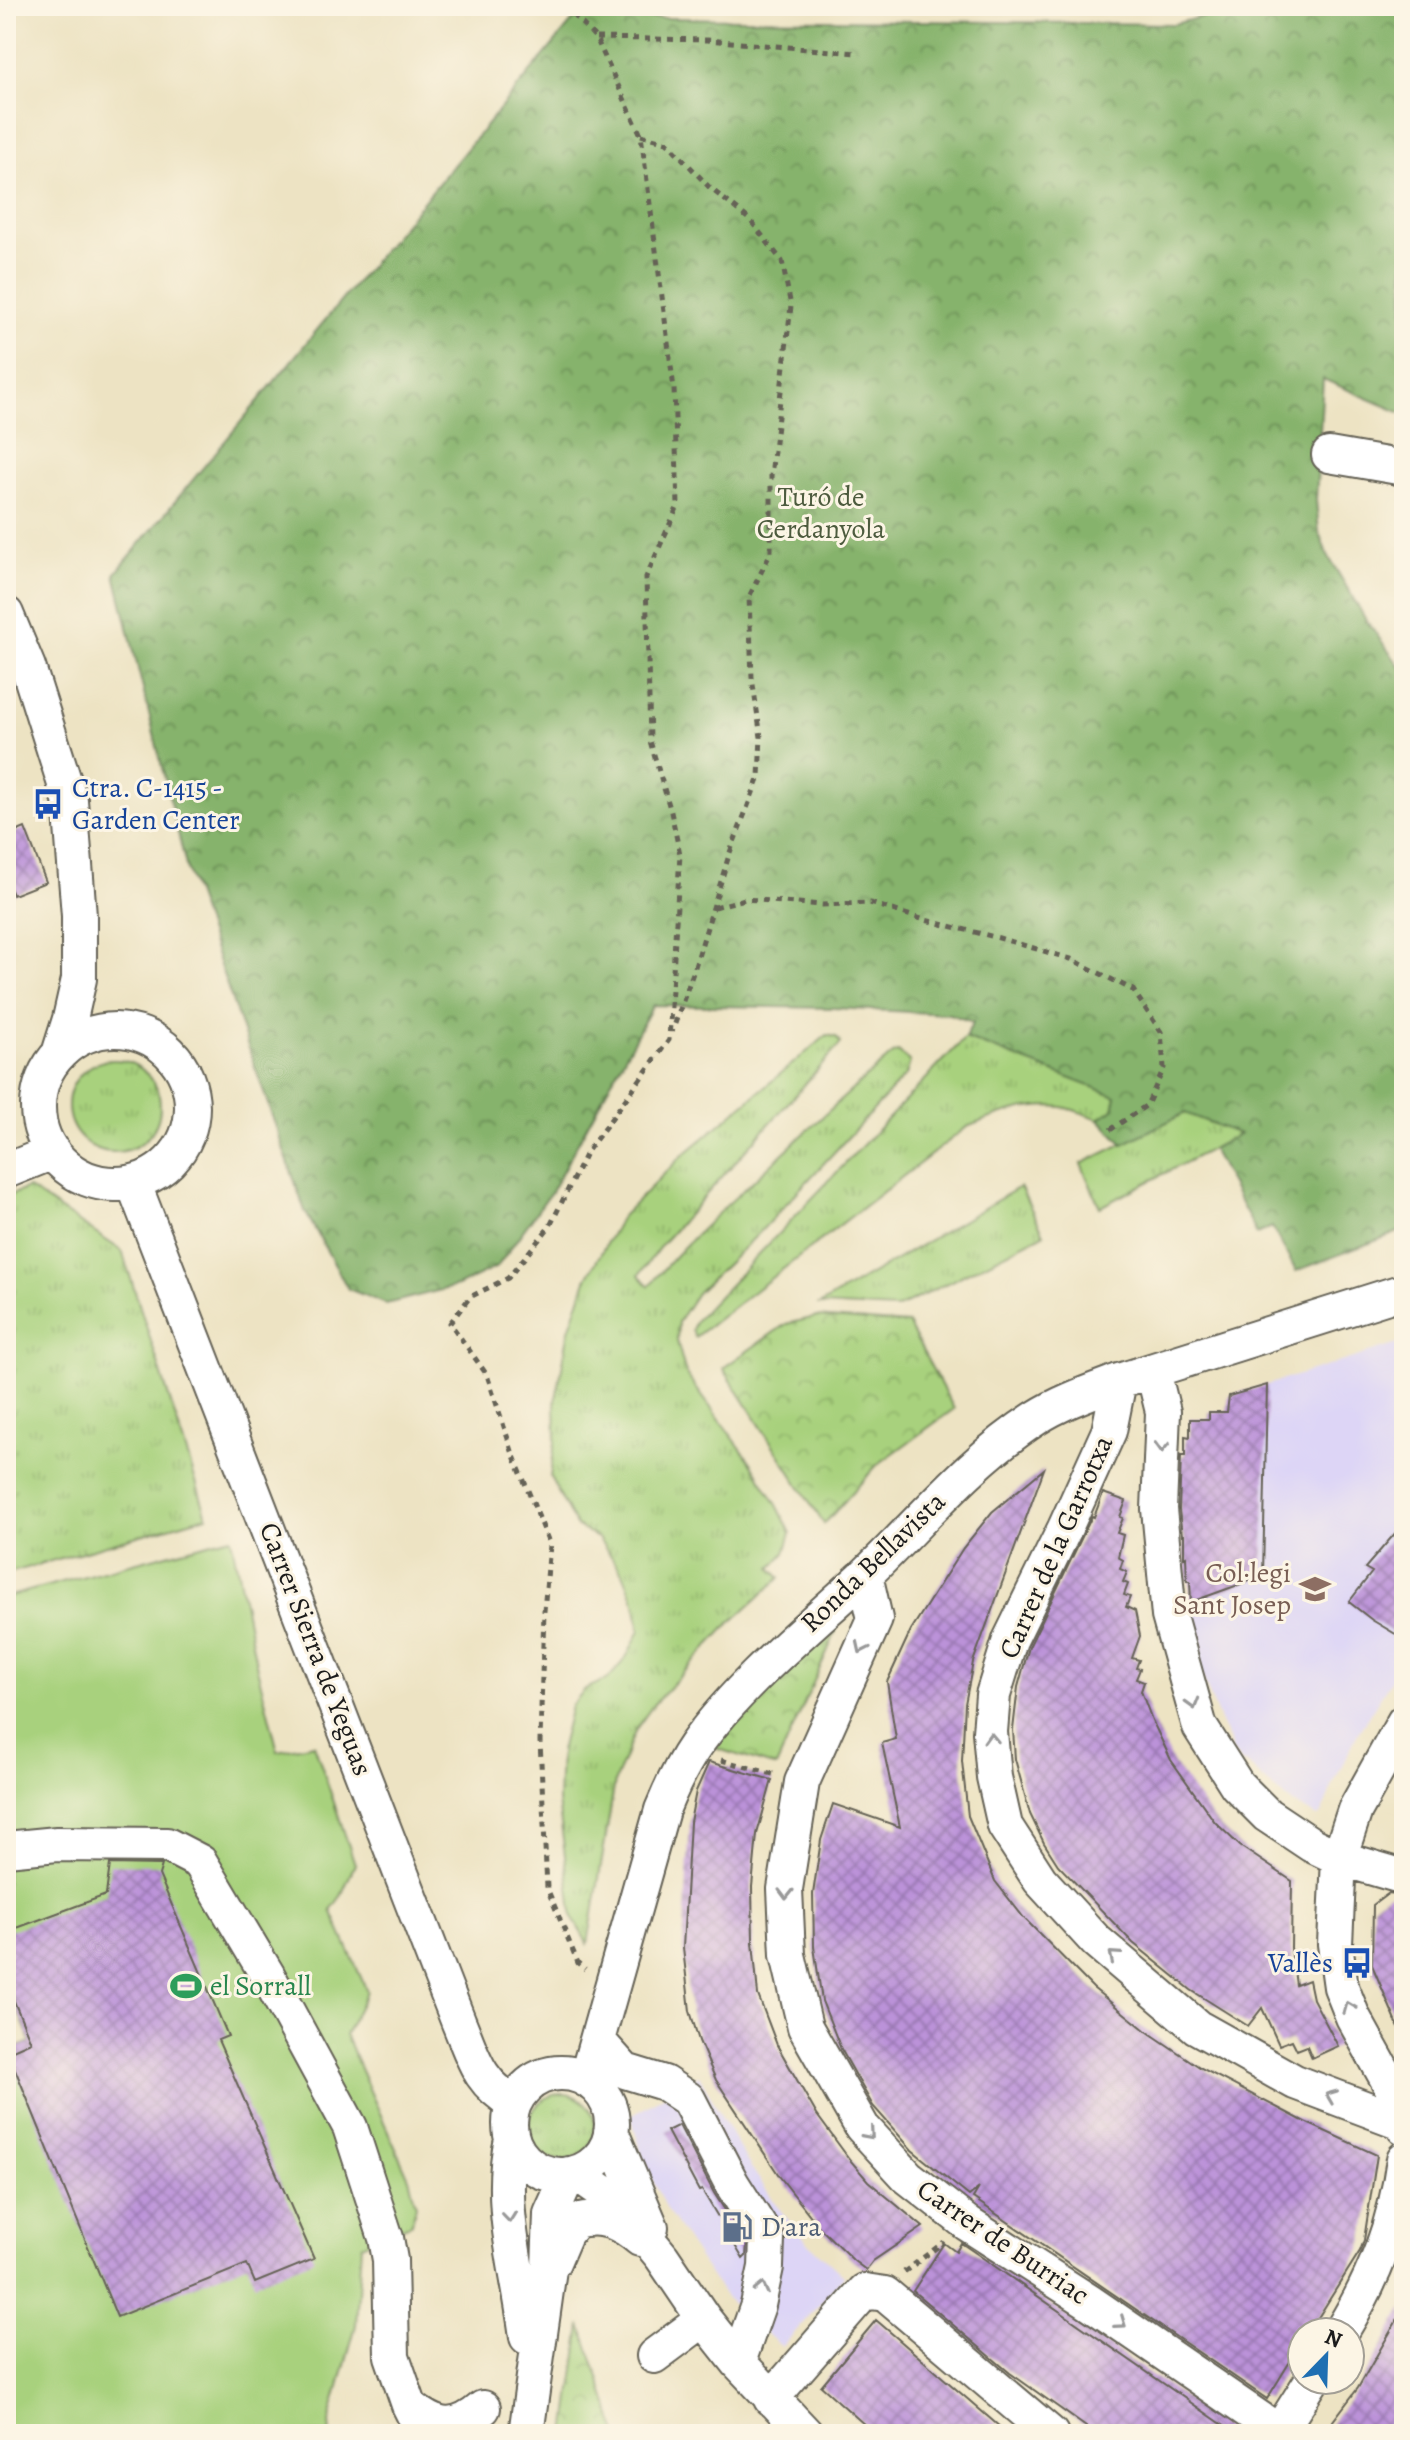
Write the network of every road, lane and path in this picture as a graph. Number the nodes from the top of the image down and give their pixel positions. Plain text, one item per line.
1 (565, 6) edge
2 (596, 38) junction
3 (855, 53) dead end
4 (641, 135) junction
5 (1329, 455) dead end
6 (1404, 468) edge
7 (6, 614) edge
8 (714, 907) junction
9 (79, 979) junction
10 (122, 1030) junction
11 (669, 1040) junction
12 (59, 1054) junction
13 (1110, 1130) dead end
14 (53, 1152) junction
15 (6, 1171) edge
16 (133, 1182) junction
17 (1404, 1291) edge
18 (1153, 1371) junction
19 (1119, 1381) junction
20 (865, 1575) junction
21 (1404, 1722) edge
22 (720, 1759) dead end
23 (802, 1782) junction
24 (6, 1849) edge
25 (1339, 1858) junction
26 (1404, 1877) edge
27 (590, 1973) dead end
28 (598, 2041) junction
29 (588, 2080) junction
30 (664, 2083) junction
31 (514, 2103) junction
32 (1404, 2125) edge
33 (611, 2132) junction
34 (512, 2139) junction
35 (1404, 2159) edge
36 (572, 2174) junction
37 (968, 2224) junction
38 (662, 2257) junction
39 (549, 2269) junction
40 (885, 2294) junction
41 (1351, 2316) edge
42 (704, 2319) junction
43 (654, 2356) dead end
44 (738, 2362) junction
45 (532, 2385) junction
46 (1302, 2396) edge
47 (771, 2399) junction
48 (409, 2405) junction
49 (483, 2408) dead end
50 (1280, 2433) edge
51 (428, 2434) edge
52 (526, 2434) edge
53 (806, 2434) edge
54 (1051, 2434) edge

1 - 2 path
2 - 3 path
2 - 4 path
4 - 8 path
4 - 11 path
5 - 6 street
7 - 9 street
8 - 11 path
8 - 13 path
9 - 10 street
9 - 12 street
10 - 12 street
10 - 16 street
11 - 27 path
12 - 14 street
14 - 15 street
14 - 16 street
16 - 31 street, Carrer Sierra de Yeguas
17 - 18 street, Ronda Bellavista
18 - 19 street, Ronda Bellavista
18 -> 25 street
19 - 20 street, Ronda Bellavista
32 -> 19 street, Carrer de la Garrotxa
20 -> 23 street, Carrer de Burriac
20 - 28 street, Ronda Bellavista
21 - 25 street
22 - 23 path
23 -> 37 street, Carrer de Burriac
24 - 48 street
25 - 26 street
32 -> 25 street
28 - 29 street, Ronda Bellavista
28 - 30 street
29 - 30 street
29 - 31 street
29 - 33 street
44 -> 30 street
31 - 34 street
33 - 36 street
33 - 38 street
34 - 36 street
34 -> 45 street
35 - 41 street
36 - 38 street
36 - 39 street
37 - 40 path
37 -> 50 street, Carrer de Burriac
38 - 39 street
38 - 42 street
39 - 45 street
40 - 47 street
40 - 54 street
42 - 43 street
42 - 44 street
44 - 47 street
45 - 52 street
46 - 50 street
47 - 53 street
48 - 49 street
48 - 51 street

